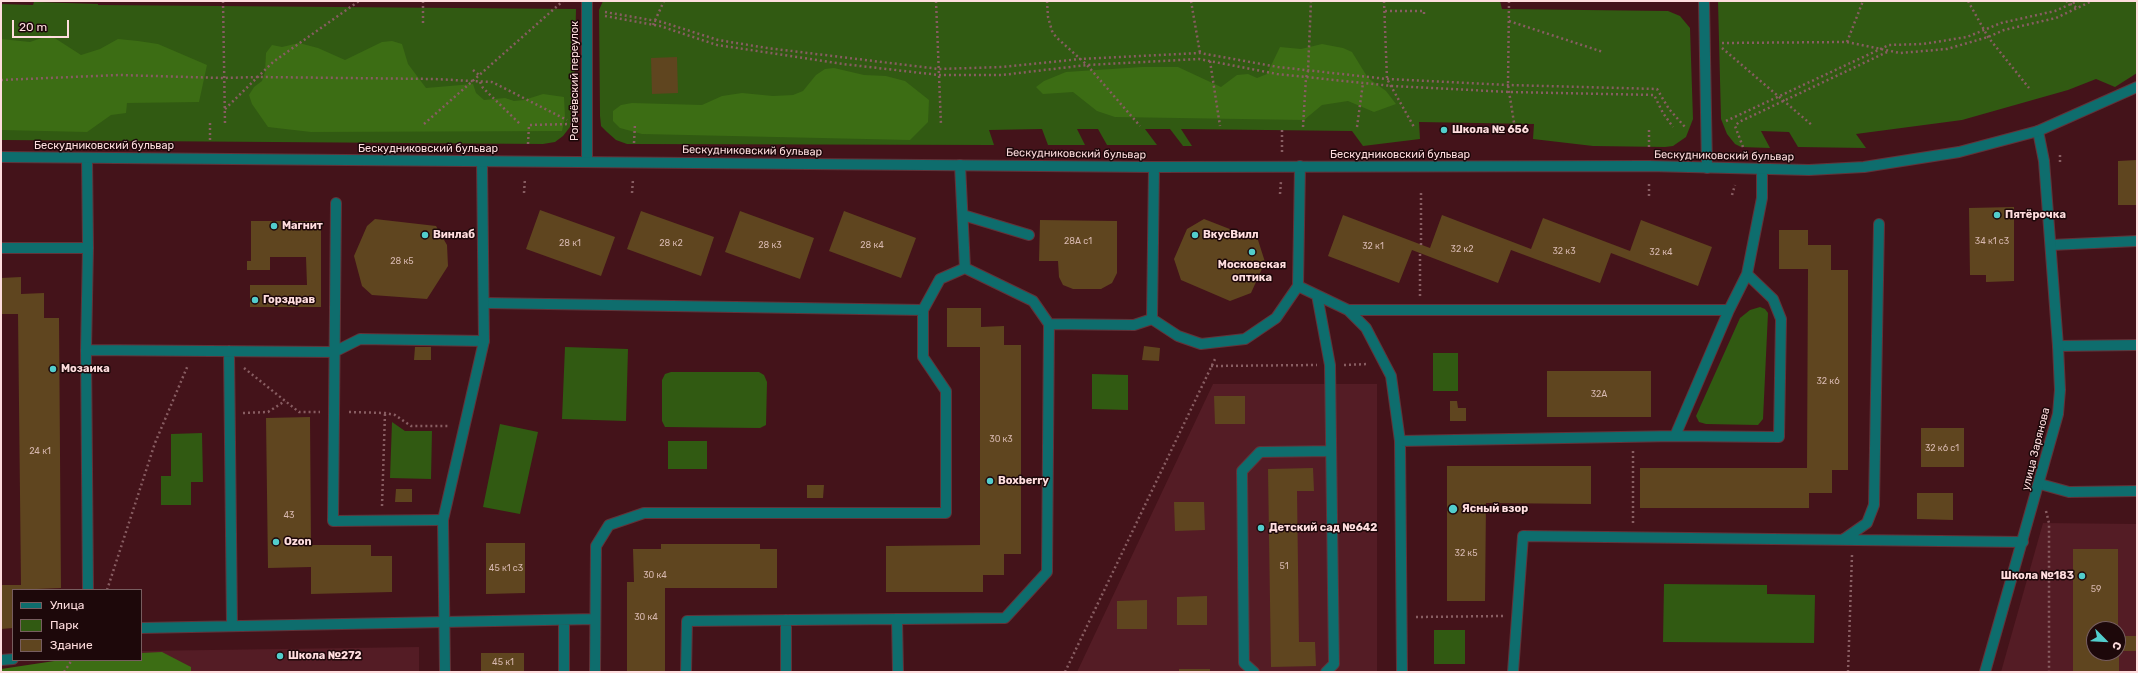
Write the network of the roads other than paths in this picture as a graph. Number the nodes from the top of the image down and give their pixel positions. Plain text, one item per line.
1 (587, 1) edge
2 (1704, 1) edge
3 (2137, 87) edge
4 (2038, 131) junction
5 (1, 157) edge
6 (88, 158) junction
7 (482, 161) junction
8 (587, 161) junction
9 (960, 165) junction
10 (1300, 166) junction
11 (1154, 167) junction
12 (1707, 168) junction
13 (1762, 169) junction
14 (336, 203) dead end
15 (963, 215) junction
16 (1879, 224) dead end
17 (1028, 234) dead end
18 (2137, 241) edge
19 (2051, 245) junction
20 (1, 248) edge
21 (88, 248) junction
22 (965, 268) junction
23 (1747, 274) junction
24 (1298, 286) junction
25 (1317, 295) junction
26 (485, 303) junction
27 (923, 310) junction
28 (1348, 310) junction
29 (1729, 310) junction
30 (1152, 319) junction
31 (1049, 324) junction
32 (484, 341) junction
33 (2137, 345) edge
34 (2058, 346) junction
35 (86, 350) junction
36 (229, 351) junction
37 (334, 352) junction
38 (1675, 436) junction
39 (1400, 441) junction
40 (1331, 452) junction
41 (2040, 484) junction
42 (2137, 491) edge
43 (443, 520) junction
44 (1848, 539) junction
45 (2023, 542) junction
46 (88, 589) edge
47 (595, 619) junction
48 (897, 619) junction
49 (564, 620) junction
50 (786, 620) junction
51 (444, 621) junction
52 (232, 626) junction
53 (142, 628) edge
54 (1, 660) edge
55 (12, 660) edge
56 (445, 672) edge
57 (564, 672) edge
58 (595, 672) edge
59 (686, 672) edge
60 (786, 672) edge
61 (898, 672) edge
62 (1254, 672) edge
63 (1326, 672) edge
64 (1402, 672) edge
65 (1513, 672) edge
66 (1986, 672) edge

1 - 8 street, Рогачёвский переулок
2 - 12 street
3 - 4 street, Бескудниковский бульвар
4 - 13 street, Бескудниковский бульвар
4 - 19 street, улица Зарянова
5 - 6 street, Бескудниковский бульвар
6 - 7 street, Бескудниковский бульвар
6 - 21 street
7 - 8 street, Бескудниковский бульвар
7 - 26 street
8 - 9 street, Бескудниковский бульвар
9 - 11 street, Бескудниковский бульвар
9 - 15 street
10 - 11 street, Бескудниковский бульвар
10 - 12 street, Бескудниковский бульвар
10 - 24 street
11 - 30 street
12 - 13 street, Бескудниковский бульвар
13 - 23 street
14 - 37 street
15 - 17 street
15 - 22 street
16 - 44 street
18 - 19 street
19 - 34 street, улица Зарянова
20 - 21 street
21 - 35 street
22 - 27 street
22 - 31 street
23 - 29 street
23 - 38 street
24 - 25 street
24 - 30 street
25 - 28 street
25 - 40 street
26 - 27 street
26 - 32 street
27 - 47 street
28 - 29 street
28 - 39 street
29 - 38 street
30 - 31 street
31 - 48 street
32 - 37 street
32 - 43 street
33 - 34 street
34 - 41 street, улица Зарянова
35 - 36 street
35 - 46 street
36 - 37 street
36 - 52 street
37 - 43 street
38 - 39 street
39 - 64 street
40 - 62 street
40 - 63 street
41 - 42 street
41 - 45 street, улица Зарянова
43 - 51 street
44 - 45 street
44 - 65 street
45 - 66 street, улица Зарянова
47 - 49 street
47 - 58 street
48 - 50 street
48 - 61 street
49 - 51 street
49 - 57 street
50 - 59 street
50 - 60 street
51 - 52 street
51 - 56 street
52 - 53 street
54 - 55 street

